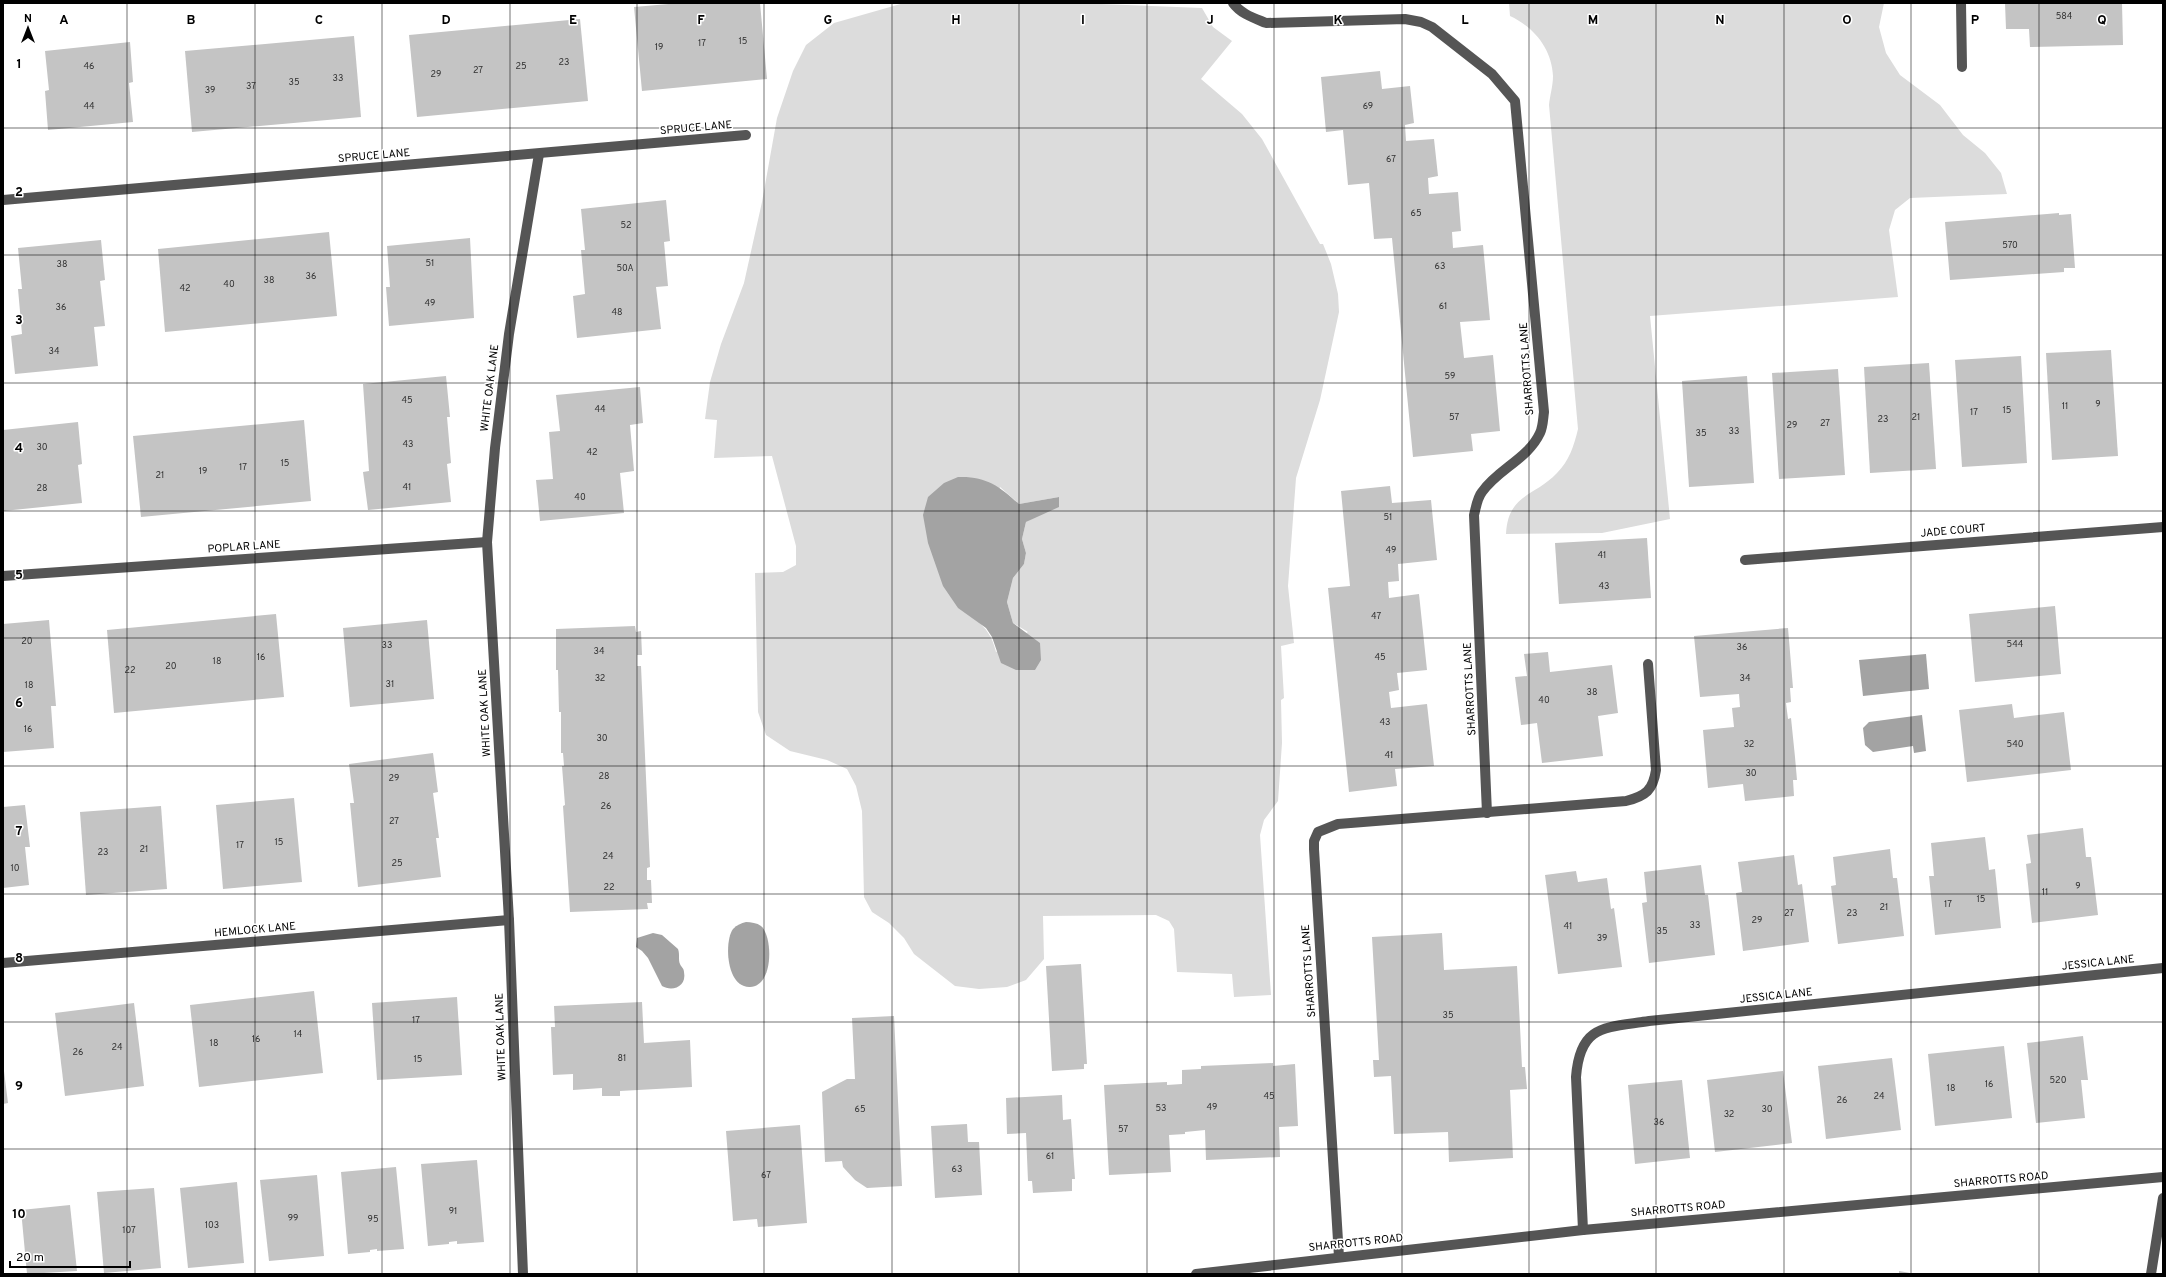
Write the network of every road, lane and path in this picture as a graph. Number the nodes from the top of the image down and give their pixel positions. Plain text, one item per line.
1 (1233, 3) edge
2 (1961, 3) edge
3 (1962, 67) dead end
4 (746, 135) dead end
5 (539, 154) junction
6 (3, 200) edge
7 (2163, 527) edge
8 (487, 542) junction
9 (1745, 560) dead end
10 (3, 576) edge
11 (1648, 664) dead end
12 (1487, 813) junction
13 (509, 920) junction
14 (3, 963) edge
15 (2163, 968) edge
16 (2163, 1177) edge
17 (2163, 1198) edge
18 (1583, 1230) junction
19 (1339, 1257) junction
20 (523, 1274) edge
21 (1196, 1274) edge
22 (2151, 1274) edge

1 - 12 street, SHARROTTS LANE
2 - 3 street
4 - 5 street, SPRUCE LANE
5 - 6 street, SPRUCE LANE
5 - 8 street, WHITE OAK LANE
7 - 9 street, JADE COURT
8 - 10 street, POPLAR LANE
8 - 13 street, WHITE OAK LANE
11 - 12 street, SHARROTTS LANE
12 - 19 street, SHARROTTS LANE
13 - 14 street, HEMLOCK LANE
13 - 20 street, WHITE OAK LANE
15 - 18 street, JESSICA LANE
16 - 18 street, SHARROTTS ROAD
17 - 22 street
18 - 19 street, SHARROTTS ROAD
19 - 21 street, SHARROTTS ROAD

